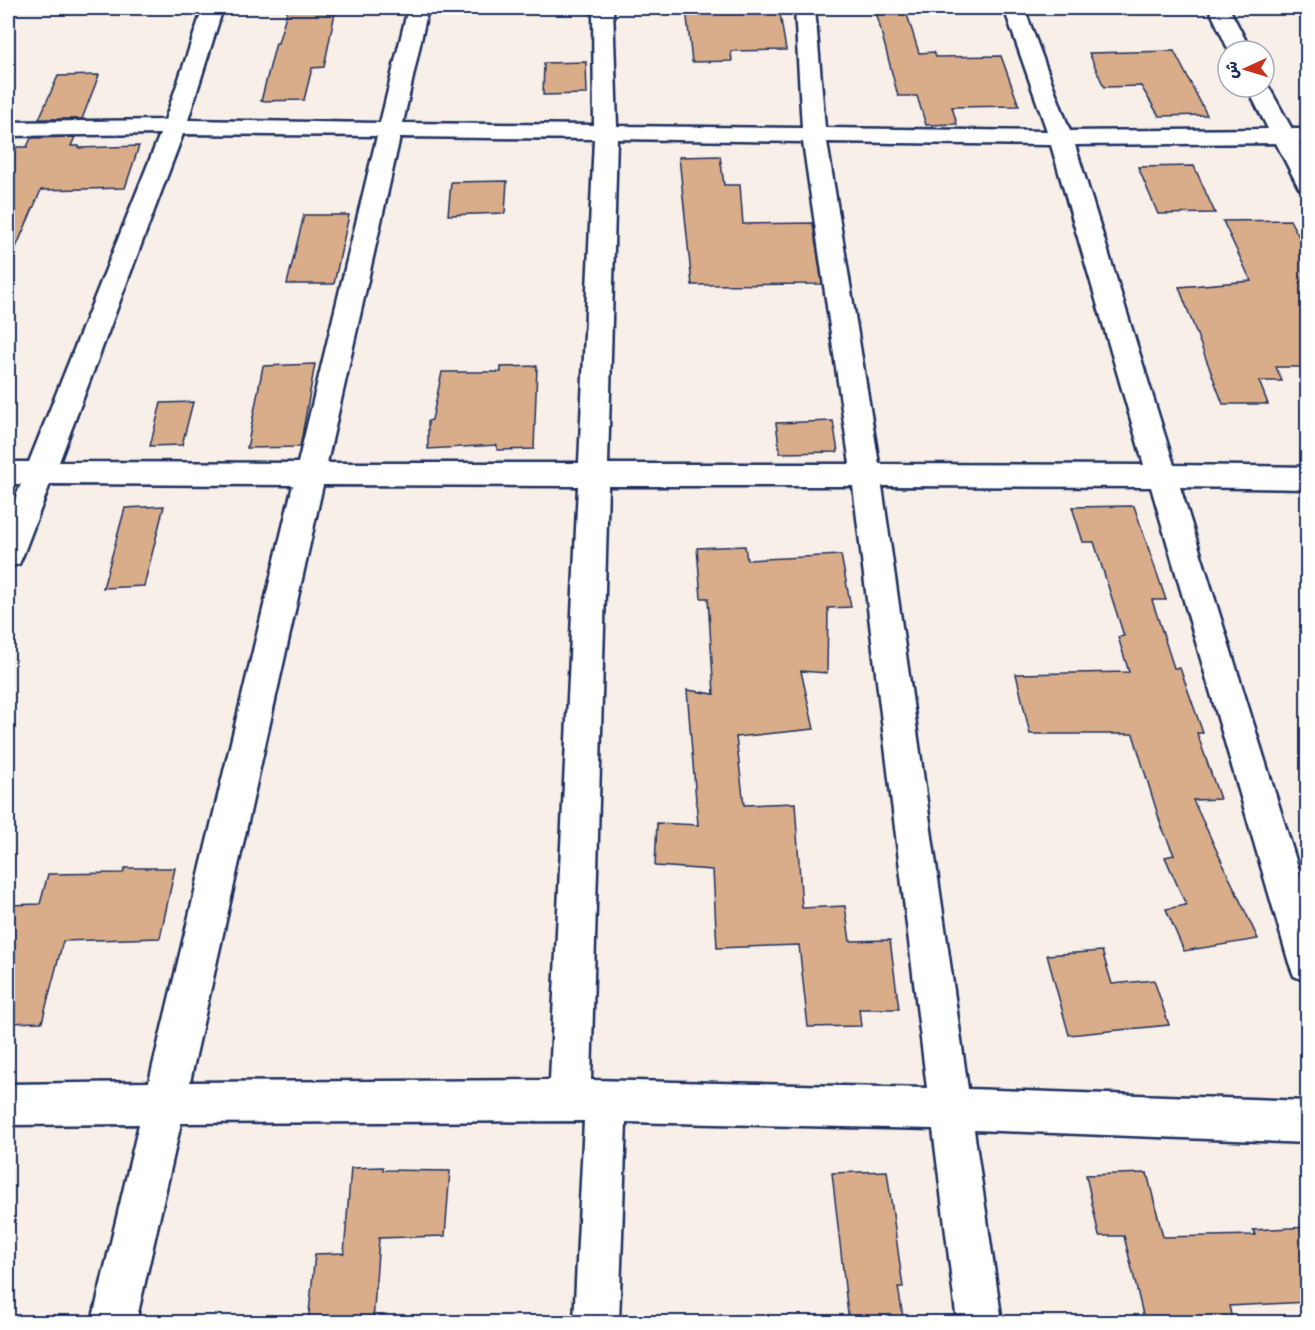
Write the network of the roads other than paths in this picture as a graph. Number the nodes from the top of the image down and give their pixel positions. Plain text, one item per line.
1 (213, 8) edge
2 (418, 8) edge
3 (603, 8) edge
4 (805, 8) edge
5 (1014, 8) edge
6 (1218, 8) edge
7 (1234, 39) edge
8 (1264, 99) edge
9 (174, 127) junction
10 (8, 129) edge
11 (390, 130) junction
12 (606, 133) junction
13 (814, 136) junction
14 (1283, 136) junction
15 (1308, 136) edge
16 (1061, 138) junction
17 (1308, 183) edge
18 (8, 473) edge
19 (40, 473) junction
20 (309, 474) junction
21 (592, 474) junction
22 (866, 475) junction
23 (1162, 476) junction
24 (1308, 478) edge
25 (8, 555) edge
26 (1308, 963) edge
27 (588, 1101) junction
28 (164, 1103) junction
29 (8, 1104) edge
30 (952, 1109) junction
31 (1308, 1122) edge
32 (114, 1323) edge
33 (596, 1323) edge
34 (979, 1323) edge

1 - 9 street
2 - 11 street
3 - 12 street
4 - 13 street
5 - 16 street
6 - 7 street
8 - 14 street
9 - 10 street
9 - 11 street
9 - 19 street
11 - 12 street
11 - 20 street
12 - 13 street
12 - 21 street
13 - 16 street
13 - 22 street
14 - 15 street
14 - 16 street
14 - 17 street
16 - 23 street
18 - 19 street
19 - 20 street
19 - 25 street
20 - 21 street
20 - 28 street
21 - 22 street
21 - 27 street
22 - 23 street
22 - 30 street
23 - 24 street
23 - 26 street
27 - 28 street
27 - 30 street
27 - 33 street
28 - 29 street
28 - 32 street
30 - 31 street
30 - 34 street

